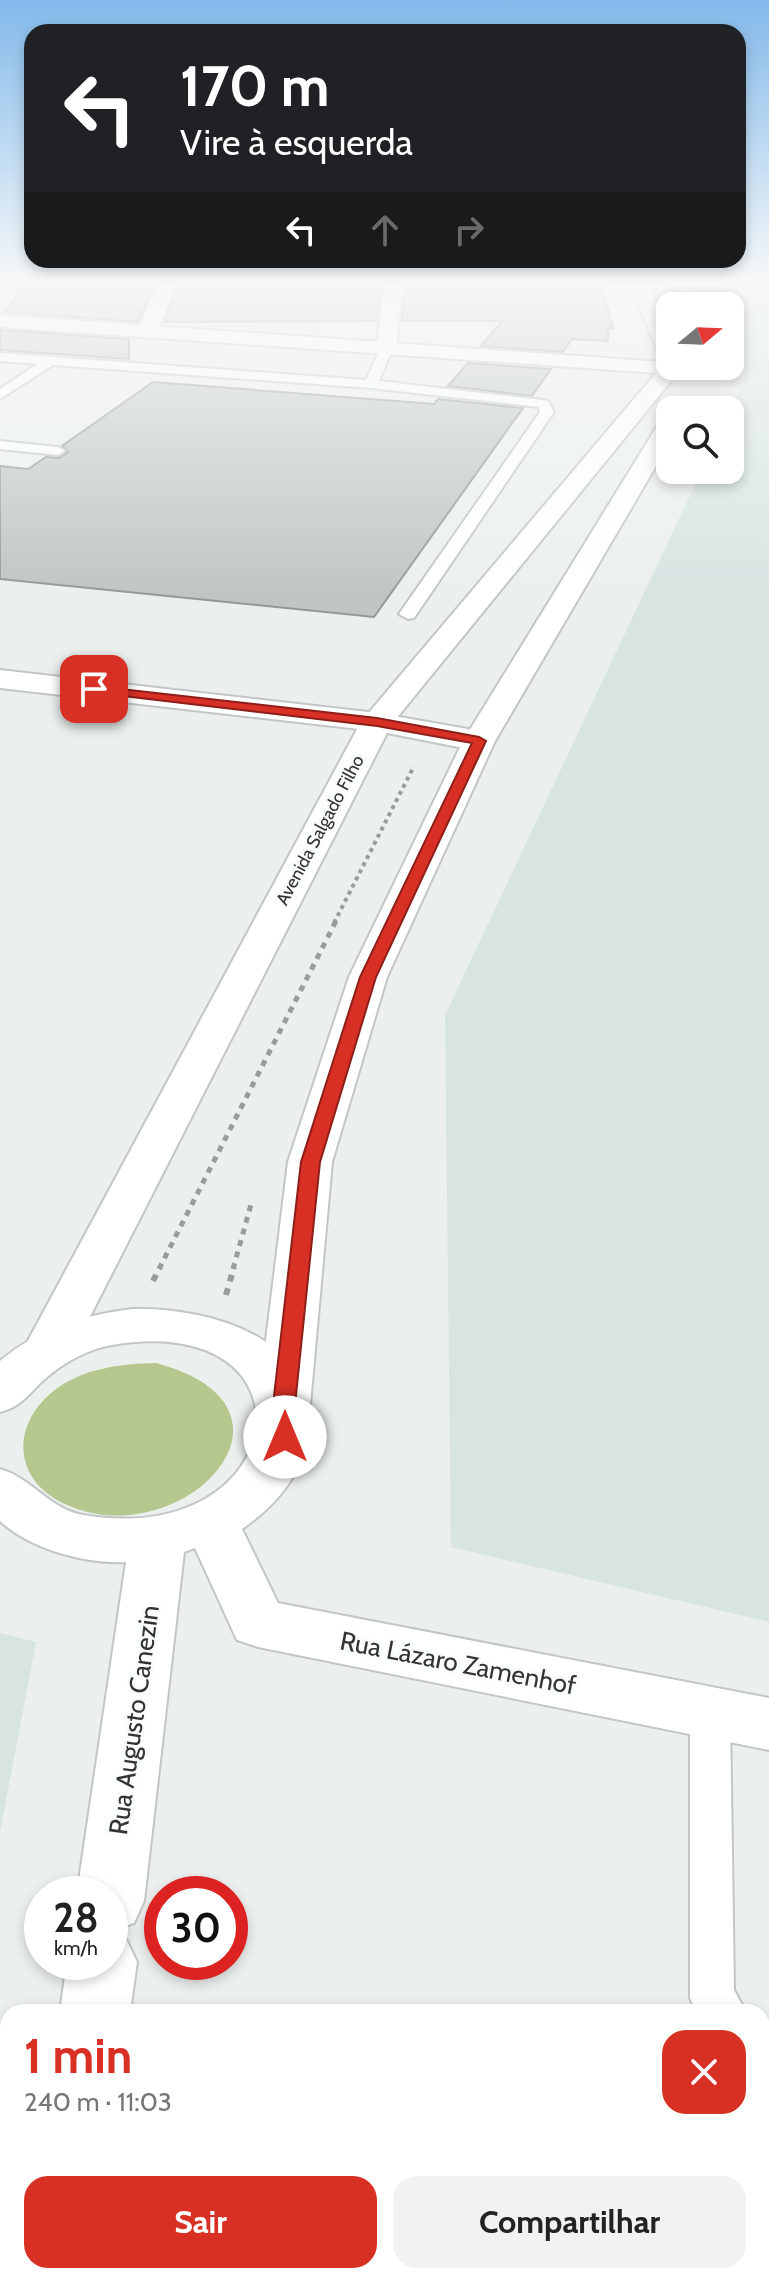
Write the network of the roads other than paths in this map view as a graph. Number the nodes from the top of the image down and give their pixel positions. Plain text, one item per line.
1 (387, 386) edge
2 (671, 386) edge
3 (0, 445) edge
4 (656, 446) edge
5 (58, 451) dead end
6 (408, 614) dead end
7 (0, 679) edge
8 (377, 722) junction
9 (479, 741) junction
10 (48, 1350) junction
11 (0, 1394) edge
12 (284, 1405) junction
13 (0, 1489) edge
14 (26, 1529) edge
15 (185, 1530) junction
16 (710, 1713) junction
17 (769, 1724) edge
18 (115, 1876) edge
19 (99, 1980) edge
20 (96, 2004) edge
21 (717, 2004) edge

1 - 6 lane
2 - 8 street, Avenida Salgado Filho
3 - 5 lane
4 - 9 street
7 - 8 street
8 - 9 street
8 - 10 street, Avenida Salgado Filho
9 - 12 street
10 - 11 street
10 - 12 street
12 - 15 street
13 - 14 street
14 - 15 street
15 - 16 street, Rua Lázaro Zamenhof
15 - 18 street, Rua Augusto Canezin
16 - 17 street, Rua Lázaro Zamenhof
16 - 21 lane
19 - 20 street

